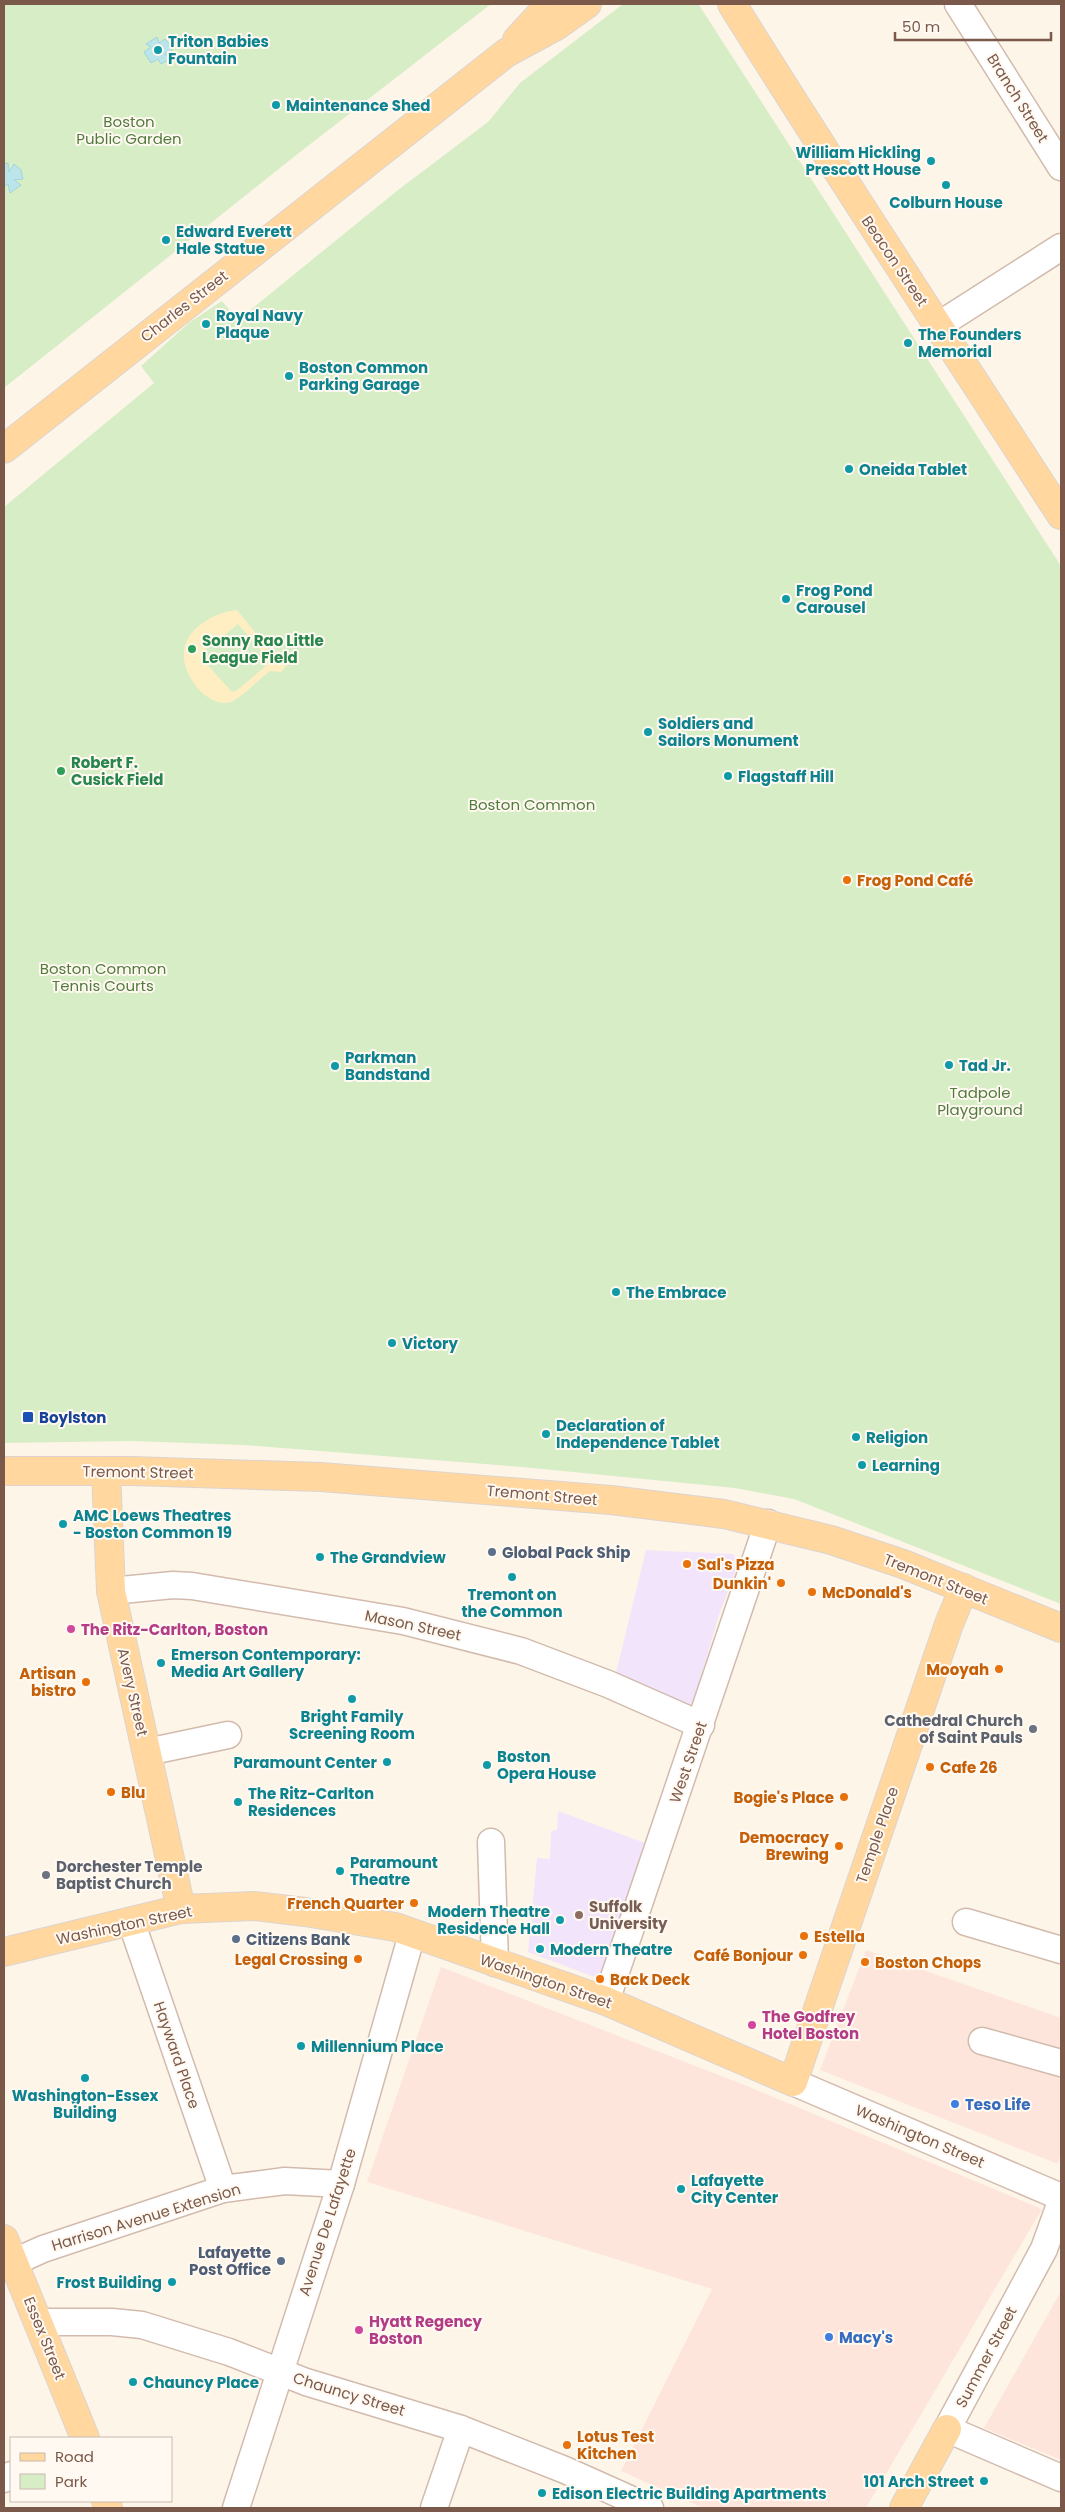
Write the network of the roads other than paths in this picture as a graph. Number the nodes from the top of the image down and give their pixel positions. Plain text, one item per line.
1 (550, 4) edge
2 (587, 4) edge
3 (732, 4) edge
4 (958, 4) edge
5 (506, 53) junction
6 (1061, 167) edge
7 (1059, 253) edge
8 (939, 326) junction
9 (4, 449) edge
10 (1061, 515) edge
11 (4, 1471) edge
12 (106, 1472) junction
13 (768, 1523) junction
14 (964, 1588) junction
15 (111, 1591) junction
16 (1061, 1628) edge
17 (701, 1725) junction
18 (228, 1735) dead end
19 (147, 1752) junction
20 (491, 1842) dead end
21 (182, 1909) junction
22 (131, 1921) junction
23 (966, 1922) dead end
24 (412, 1934) junction
25 (1061, 1950) edge
26 (4, 1952) edge
27 (495, 1963) junction
28 (606, 2001) junction
29 (982, 2041) dead end
30 (1061, 2063) edge
31 (793, 2082) junction
32 (341, 2184) junction
33 (223, 2189) junction
34 (1061, 2197) edge
35 (1061, 2202) edge
36 (7, 2256) edge
37 (38, 2322) junction
38 (280, 2372) junction
39 (461, 2428) junction
40 (947, 2428) junction
41 (84, 2437) edge
42 (1061, 2478) edge
43 (236, 2508) edge
44 (434, 2508) edge
45 (650, 2508) edge
46 (904, 2508) edge

1 - 5 main road, Charles Street
2 - 5 main road, Charles Street
3 - 8 main road, Beacon Street
4 - 6 street, Branch Street
5 - 9 main road, Charles Street
7 - 8 street
8 - 10 main road, Beacon Street
11 - 12 main road, Tremont Street
12 - 13 main road, Tremont Street
12 - 15 main road, Avery Street
13 - 14 main road, Tremont Street
13 - 17 street, West Street
14 - 16 main road, Tremont Street
14 - 31 main road, Temple Place
15 - 17 street, Mason Street
15 - 19 main road, Avery Street
17 - 28 street, West Street
18 - 19 street
19 - 21 main road, Avery Street
20 - 27 street
21 - 22 main road, Washington Street
21 - 24 main road, Washington Street
22 - 26 main road, Washington Street
22 - 33 street, Hayward Place
23 - 25 street
24 - 27 main road, Washington Street
24 - 32 street, Avenue De Lafayette
27 - 28 main road, Washington Street
28 - 31 main road, Washington Street
29 - 30 street
31 - 34 street, Washington Street
32 - 33 street, Harrison Avenue Extension
32 - 38 street, Avenue De Lafayette
33 - 36 street, Harrison Avenue Extension
35 - 40 street, Summer Street
36 - 37 main road, Essex Street
37 - 38 street, Chauncy Street
37 - 41 main road, Essex Street
38 - 39 street, Chauncy Street
38 - 43 street, Avenue De Lafayette
39 - 44 street
39 - 45 street, Chauncy Street
40 - 42 street
40 - 46 main road, Summer Street

